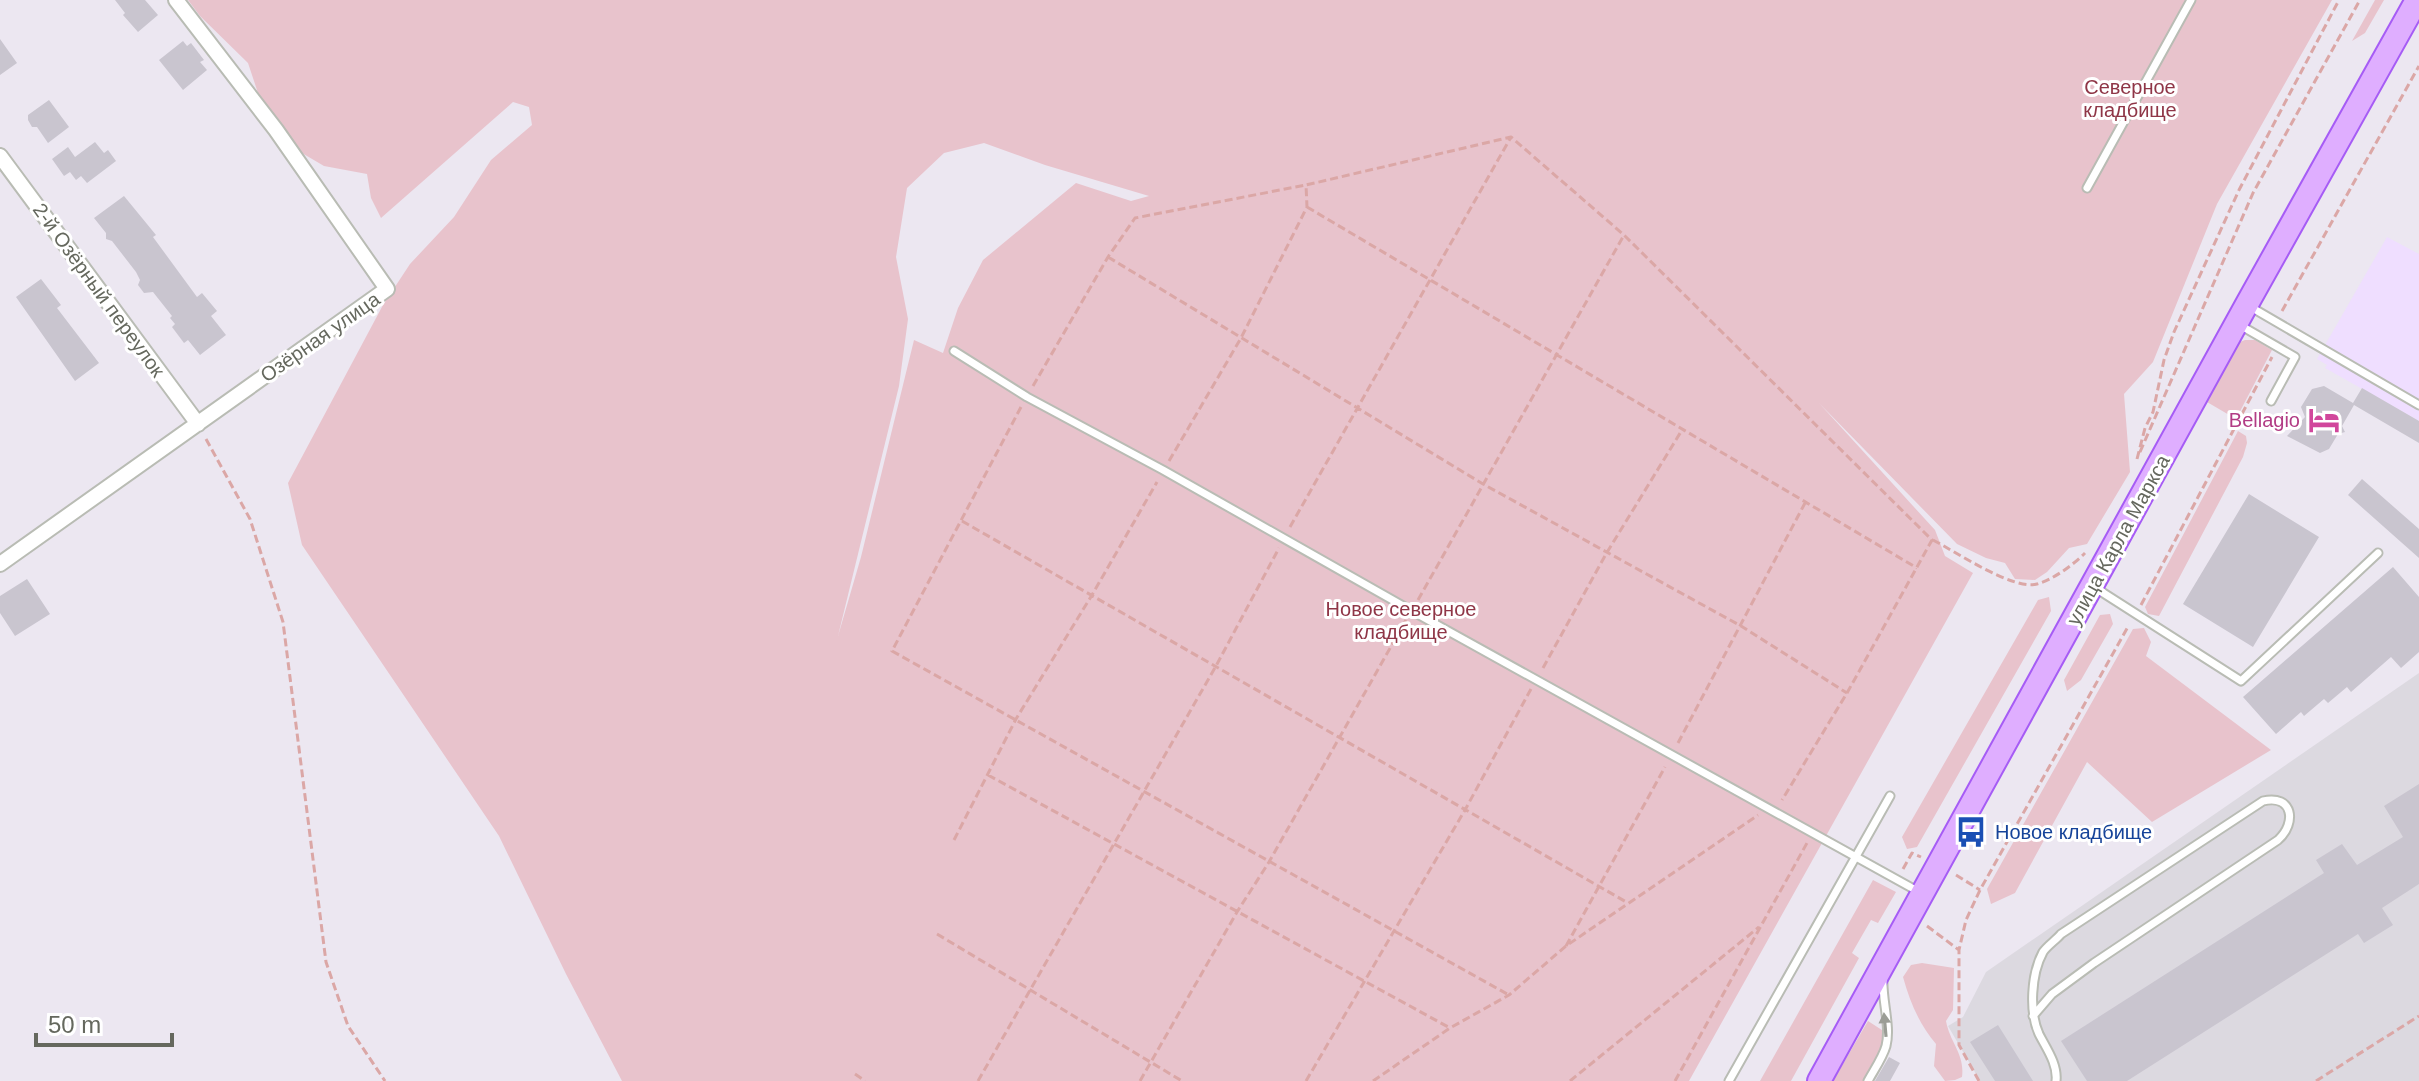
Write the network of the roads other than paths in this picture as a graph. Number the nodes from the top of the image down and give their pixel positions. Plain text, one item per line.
1 (176, 0) edge
2 (2191, 0) edge
3 (2417, 0) edge
4 (0, 156) edge
5 (2087, 188) dead end
6 (2242, 314) junction
7 (954, 351) dead end
8 (2271, 401) dead end
9 (2419, 405) edge
10 (198, 424) junction
11 (2378, 553) dead end
12 (0, 564) edge
13 (2093, 586) junction
14 (1890, 796) dead end
15 (1854, 856) junction
16 (1923, 894) junction
17 (1883, 965) junction
18 (2033, 1016) junction
19 (1729, 1081) edge
20 (1819, 1081) edge
21 (1868, 1081) edge
22 (2056, 1081) edge

1 - 10 street, Озёрная улица
2 - 5 lane
3 - 6 main road, улица Карла Маркса
4 - 10 street, 2-й Озёрный переулок
6 - 8 lane
6 - 9 lane
6 - 13 main road, улица Карла Маркса
7 - 15 lane
10 - 12 street, Озёрная улица
11 - 13 lane
13 - 16 main road, улица Карла Маркса
14 - 15 lane
15 - 16 lane
15 - 19 lane
16 - 17 main road, улица Карла Маркса
17 - 20 main road, улица Карла Маркса
21 -> 17 lane
18 - 18 lane
18 - 22 lane

